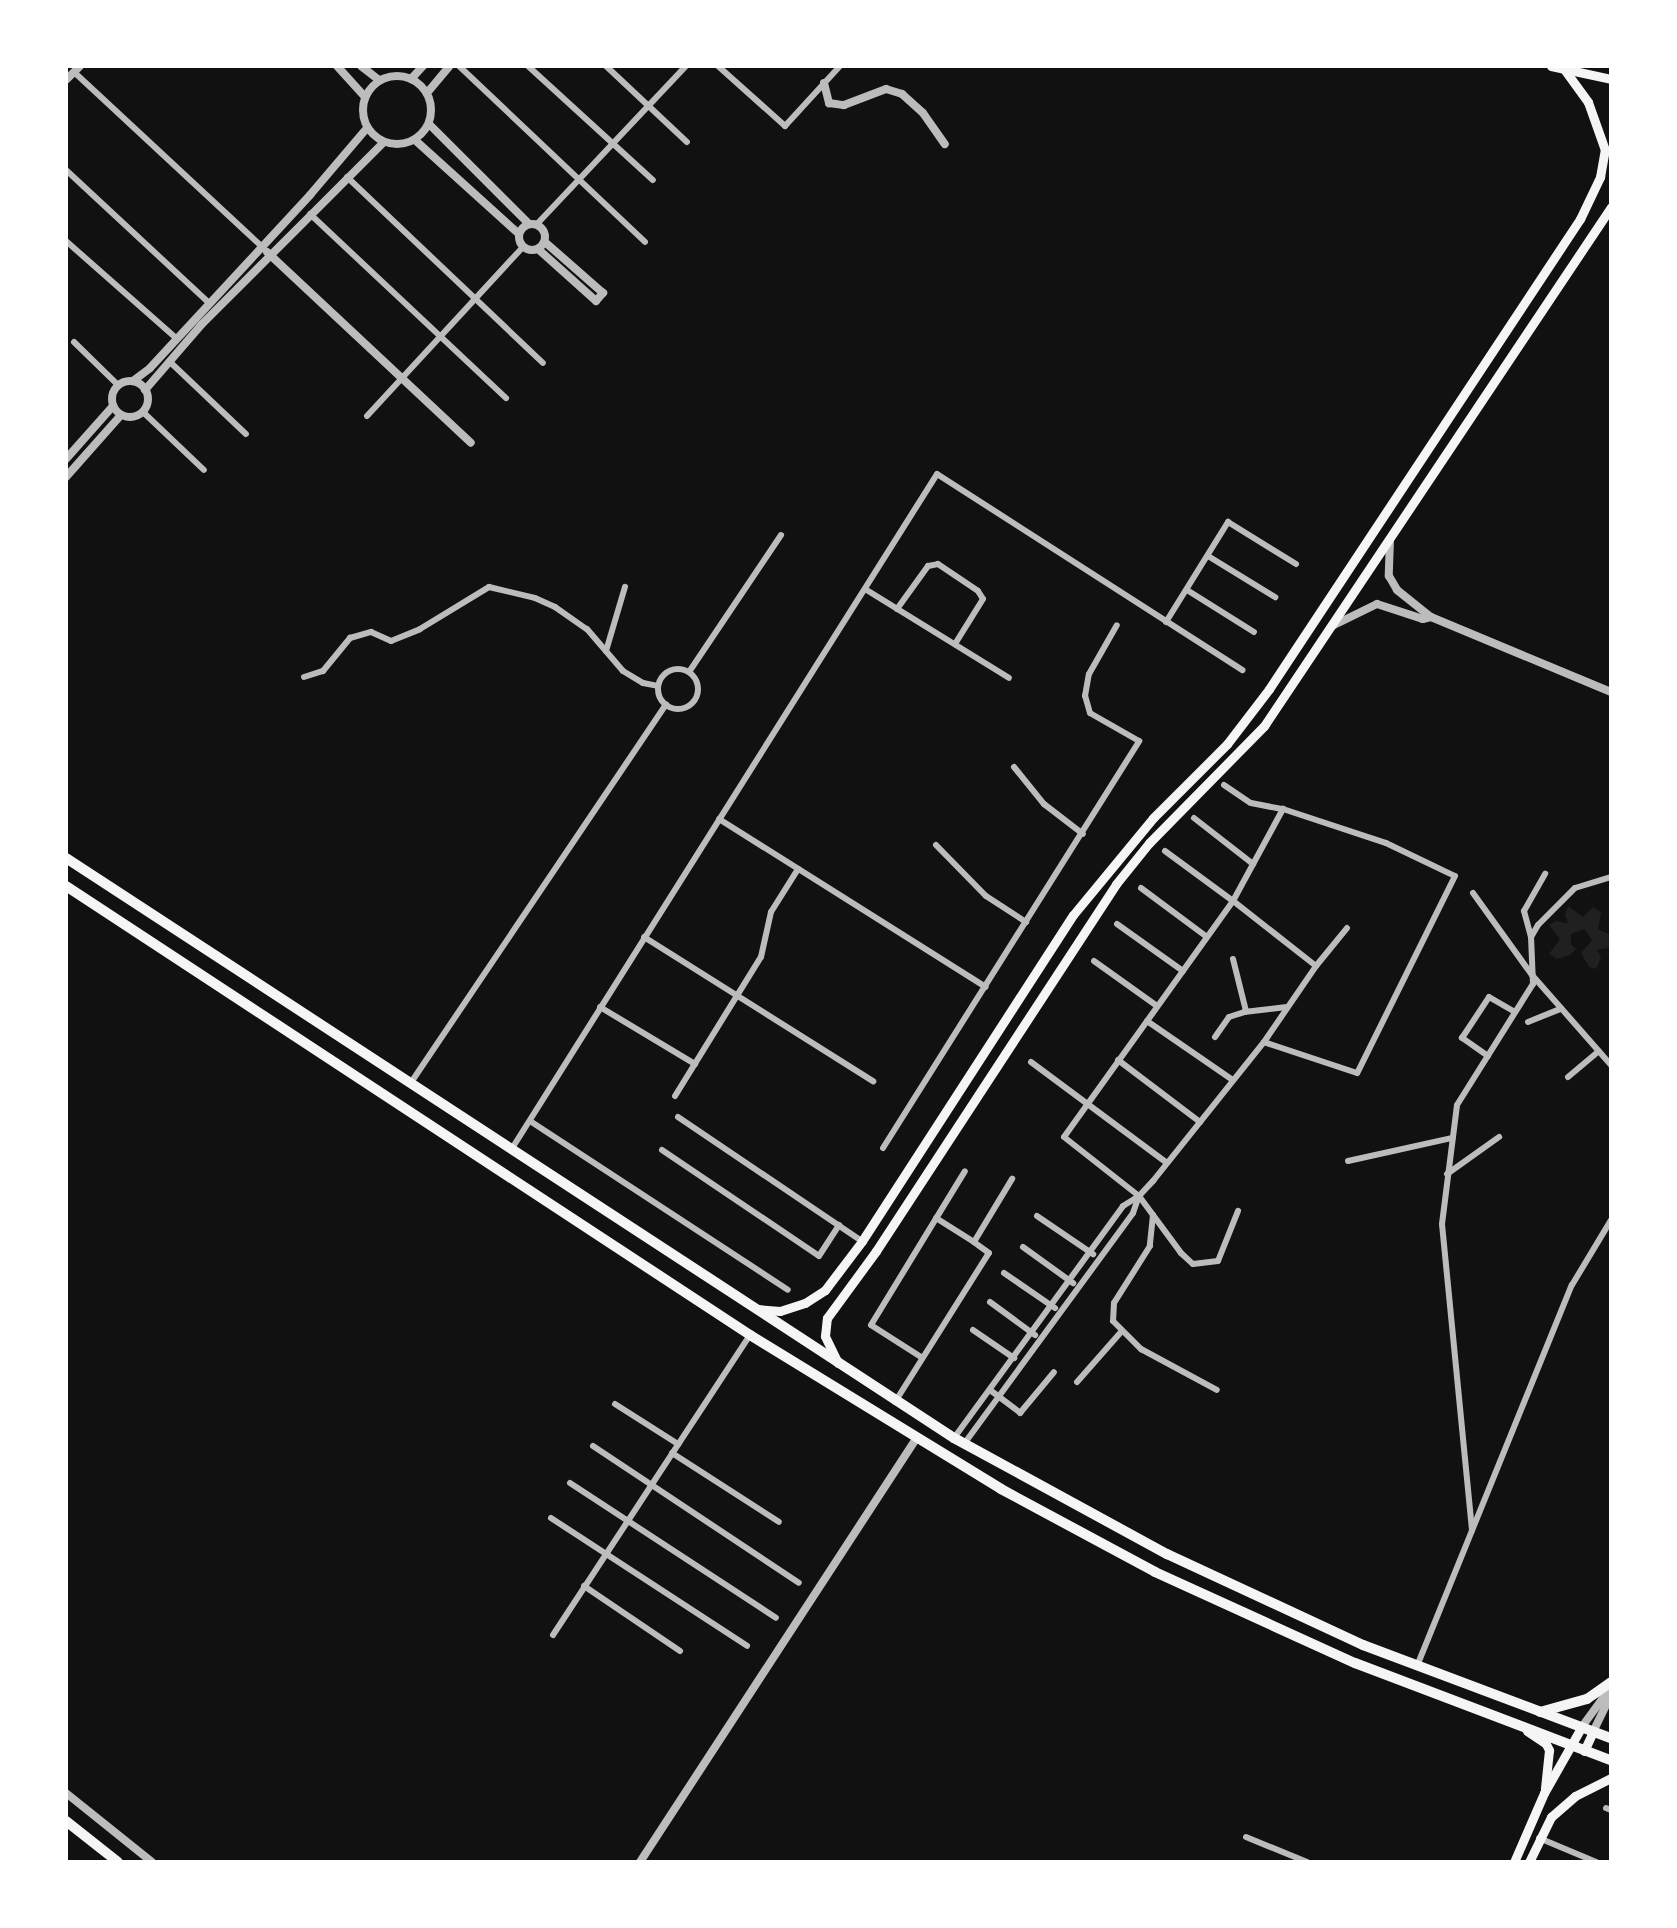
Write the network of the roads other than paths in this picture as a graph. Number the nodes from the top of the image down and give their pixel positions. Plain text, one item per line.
1 (337, 66) edge
2 (361, 66) edge
3 (423, 66) edge
4 (450, 66) edge
5 (459, 66) edge
6 (528, 66) edge
7 (606, 66) edge
8 (686, 66) edge
9 (718, 66) edge
10 (840, 66) edge
11 (1551, 66) edge
12 (77, 69) edge
13 (1564, 69) junction
14 (411, 79) junction
15 (1611, 79) edge
16 (66, 80) edge
17 (379, 80) junction
18 (824, 83) junction
19 (427, 93) junction
20 (365, 97) junction
21 (648, 106) junction
22 (429, 124) junction
23 (367, 128) junction
24 (1611, 130) edge
25 (415, 140) junction
26 (384, 142) junction
27 (687, 142) dead end
28 (614, 143) junction
29 (945, 144) dead end
30 (1605, 150) junction
31 (66, 170) edge
32 (480, 176) junction
33 (347, 177) junction
34 (578, 180) junction
35 (653, 180) dead end
36 (469, 186) junction
37 (310, 195) junction
38 (320, 204) junction
39 (1611, 207) edge
40 (310, 214) junction
41 (533, 224) junction
42 (519, 234) junction
43 (66, 241) edge
44 (645, 242) dead end
45 (541, 245) junction
46 (262, 247) junction
47 (523, 247) junction
48 (269, 255) junction
49 (475, 299) junction
50 (209, 303) junction
51 (441, 336) junction
52 (176, 338) junction
53 (74, 342) dead end
54 (169, 361) junction
55 (543, 363) dead end
56 (401, 379) junction
57 (133, 381) junction
58 (118, 385) junction
59 (145, 390) junction
60 (506, 398) dead end
61 (113, 406) junction
62 (143, 412) junction
63 (121, 415) junction
64 (367, 416) dead end
65 (246, 434) dead end
66 (471, 443) dead end
67 (66, 459) edge
68 (204, 470) dead end
69 (66, 477) edge
70 (1390, 534) junction
71 (781, 535) dead end
72 (1208, 556) junction
73 (1296, 564) dead end
74 (625, 587) dead end
75 (865, 589) junction
76 (1187, 590) junction
77 (1275, 597) dead end
78 (897, 609) junction
79 (1431, 617) junction
80 (1166, 622) junction
81 (1117, 625) dead end
82 (1329, 628) junction
83 (1254, 632) dead end
84 (955, 644) junction
85 (606, 651) junction
86 (1242, 670) dead end
87 (689, 672) junction
88 (304, 677) dead end
89 (1009, 678) dead end
90 (658, 686) junction
91 (1611, 692) edge
92 (666, 704) junction
93 (1014, 767) dead end
94 (1224, 785) dead end
95 (1283, 809) junction
96 (1194, 818) dead end
97 (719, 819) junction
98 (1083, 834) junction
99 (936, 845) dead end
100 (1165, 851) dead end
101 (66, 858) edge
102 (1253, 864) junction
103 (798, 869) junction
104 (1545, 874) dead end
105 (1611, 877) edge
106 (66, 886) edge
107 (1141, 888) dead end
108 (1473, 893) dead end
109 (1233, 901) junction
110 (1026, 922) junction
111 (1117, 924) dead end
112 (1347, 928) dead end
113 (173, 929) junction
114 (644, 937) junction
115 (1207, 937) junction
116 (1531, 937) junction
117 (162, 949) junction
118 (1233, 959) dead end
119 (1094, 961) dead end
120 (1316, 966) junction
121 (1183, 971) junction
122 (1532, 975) junction
123 (986, 987) junction
124 (737, 996) junction
125 (1157, 1006) junction
126 (600, 1007) junction
127 (1287, 1007) junction
128 (1561, 1009) junction
129 (1246, 1011) junction
130 (1515, 1012) junction
131 (1147, 1021) junction
132 (1528, 1022) dead end
133 (1215, 1037) dead end
134 (1264, 1042) junction
135 (1599, 1051) junction
136 (1488, 1056) junction
137 (1118, 1060) junction
138 (1031, 1062) dead end
139 (695, 1064) junction
140 (1611, 1065) edge
141 (1568, 1077) dead end
142 (1233, 1080) junction
143 (873, 1081) dead end
144 (410, 1084) junction
145 (675, 1096) dead end
146 (1088, 1102) junction
147 (678, 1117) dead end
148 (530, 1121) junction
149 (1200, 1122) junction
150 (1499, 1137) dead end
151 (1452, 1138) junction
152 (883, 1148) dead end
153 (511, 1150) junction
154 (662, 1150) dead end
155 (1348, 1161) dead end
156 (1167, 1163) junction
157 (965, 1171) dead end
158 (1447, 1174) junction
159 (1012, 1179) dead end
160 (1139, 1196) junction
161 (1238, 1211) dead end
162 (1153, 1214) junction
163 (1037, 1216) dead end
164 (936, 1218) junction
165 (1611, 1220) edge
166 (839, 1225) junction
167 (862, 1241) junction
168 (974, 1242) junction
169 (1023, 1247) dead end
170 (876, 1251) junction
171 (1090, 1252) junction
172 (1100, 1259) junction
173 (1004, 1273) dead end
174 (1070, 1281) junction
175 (1079, 1288) junction
176 (788, 1290) dead end
177 (990, 1302) dead end
178 (1051, 1305) junction
179 (751, 1307) junction
180 (1061, 1312) junction
181 (973, 1330) dead end
182 (1032, 1332) junction
183 (1121, 1332) junction
184 (750, 1335) junction
185 (1042, 1339) junction
186 (921, 1357) junction
187 (1014, 1358) junction
188 (839, 1365) junction
189 (1054, 1372) dead end
190 (1077, 1382) dead end
191 (990, 1390) junction
192 (1217, 1390) dead end
193 (1000, 1397) junction
194 (895, 1402) junction
195 (615, 1404) dead end
196 (916, 1439) junction
197 (959, 1441) junction
198 (678, 1444) junction
199 (593, 1446) dead end
200 (672, 1453) junction
201 (570, 1483) dead end
202 (650, 1486) junction
203 (551, 1518) dead end
204 (627, 1521) junction
205 (779, 1522) dead end
206 (1472, 1530) junction
207 (605, 1555) junction
208 (799, 1583) dead end
209 (584, 1586) junction
210 (776, 1618) dead end
211 (553, 1635) dead end
212 (747, 1646) dead end
213 (680, 1651) dead end
214 (1417, 1666) junction
215 (1611, 1684) edge
216 (1611, 1695) edge
217 (1536, 1713) junction
218 (1521, 1727) junction
219 (1581, 1728) junction
220 (1593, 1732) junction
221 (1611, 1738) edge
222 (1572, 1746) junction
223 (1584, 1751) junction
224 (1611, 1760) edge
225 (1611, 1778) edge
226 (66, 1793) edge
227 (1544, 1793) junction
228 (1536, 1810) junction
229 (1551, 1817) junction
230 (66, 1821) edge
231 (1246, 1837) dead end
232 (1539, 1838) junction
233 (118, 1862) edge
234 (152, 1862) edge
235 (640, 1862) edge
236 (1307, 1862) edge
237 (1514, 1862) edge
238 (1529, 1862) edge
239 (1596, 1862) edge

1 - 20 street
2 - 17 street
3 - 14 street
4 - 19 street
5 - 34 street
6 - 28 street
7 - 21 street
8 - 21 street
9 - 18 street
10 - 18 street
11 - 13 main road
12 - 16 street
12 - 46 street
13 - 15 main road
13 - 30 main road
14 - 17 street
14 - 19 street
17 - 20 street
18 - 29 street
19 - 22 street
20 - 23 street
21 - 27 street
21 - 28 street
22 - 25 street
22 - 32 street
23 - 26 street
23 - 37 street
24 - 30 main road
25 - 26 street
25 - 36 street
26 - 33 street
28 - 34 street
28 - 35 street
30 - 167 main road
31 - 50 street
32 - 36 street
32 - 41 street
33 - 38 street
33 - 49 street
34 - 41 street
34 - 44 street
36 - 42 street
37 - 38 street
37 - 46 street
38 - 40 street
39 - 70 main road
40 - 48 street
40 - 51 street
41 - 42 street
41 - 45 street
42 - 47 street
43 - 52 street
45 - 45 street
45 - 47 street
46 - 48 street
46 - 50 street
47 - 49 street
48 - 54 street
48 - 56 street
49 - 51 street
49 - 55 street
50 - 52 street
51 - 56 street
51 - 60 street
52 - 57 street
53 - 58 street
54 - 59 street
54 - 65 street
56 - 64 street
56 - 66 street
57 - 58 street
57 - 59 street
58 - 61 street
59 - 62 street
61 - 63 street
61 - 67 street
62 - 63 street
62 - 68 street
63 - 69 street
70 - 79 street
70 - 82 main road
71 - 87 street
72 - 73 street
72 - 76 street
72 - 77 street
74 - 85 street
75 - 78 street
75 - 80 street
75 - 97 street
76 - 80 street
76 - 83 street
78 - 84 street
78 - 84 street
79 - 82 street
79 - 91 street
80 - 86 street
81 - 98 street
82 - 170 main road
84 - 89 street
85 - 88 street
85 - 90 street
87 - 90 street
87 - 92 street
90 - 92 street
92 - 144 street
93 - 98 street
94 - 95 street
95 - 102 street
95 - 134 street
96 - 102 street
97 - 103 street
97 - 114 street
98 - 110 street
99 - 110 street
100 - 109 street
101 - 113 main road
102 - 109 street
103 - 123 street
103 - 124 street
104 - 116 street
105 - 116 street
106 - 117 main road
107 - 115 street
108 - 122 street
109 - 115 street
109 - 120 street
110 - 123 street
111 - 121 street
112 - 120 street
113 - 117 main road
113 - 144 main road
114 - 124 street
114 - 126 street
115 - 121 street
116 - 122 street
117 - 184 main road
118 - 129 street
119 - 125 street
120 - 127 street
121 - 125 street
122 - 128 street
122 - 130 street
123 - 152 street
124 - 139 street
124 - 143 street
125 - 131 street
126 - 139 street
126 - 148 street
127 - 129 street
127 - 134 street
128 - 132 street
128 - 135 street
129 - 133 street
130 - 136 street
130 - 136 street
131 - 137 street
131 - 142 street
134 - 142 street
135 - 140 street
135 - 141 street
136 - 151 street
137 - 146 street
137 - 149 street
138 - 146 street
139 - 145 street
142 - 149 street
144 - 153 main road
146 - 156 street
146 - 160 street
147 - 166 street
148 - 153 street
148 - 176 street
149 - 156 street
150 - 158 street
151 - 155 street
151 - 158 street
153 - 179 main road
154 - 166 street
156 - 160 street
157 - 164 street
158 - 206 street
159 - 168 street
160 - 162 street
160 - 171 street
160 - 172 street
161 - 162 street
162 - 183 street
163 - 171 street
164 - 168 street
164 - 186 street
165 - 206 street
166 - 167 street
167 - 170 main road
167 - 179 main road
168 - 186 street
169 - 174 street
170 - 188 main road
171 - 172 street
171 - 174 street
172 - 175 street
173 - 178 street
174 - 175 street
174 - 178 street
175 - 180 street
177 - 182 street
178 - 180 street
178 - 182 street
179 - 188 main road
180 - 185 street
181 - 187 street
182 - 185 street
182 - 187 street
183 - 190 street
183 - 192 street
184 - 196 main road
184 - 198 street
185 - 193 street
186 - 194 street
187 - 191 street
188 - 194 main road
189 - 193 street
191 - 193 street
191 - 197 street
193 - 197 street
194 - 197 main road
195 - 198 street
196 - 218 main road
196 - 235 street
197 - 214 main road
198 - 200 street
199 - 202 street
200 - 202 street
200 - 205 street
201 - 204 street
202 - 204 street
202 - 208 street
203 - 207 street
204 - 207 street
204 - 210 street
206 - 214 street
207 - 209 street
207 - 212 street
209 - 211 street
209 - 213 street
214 - 217 main road
215 - 217 main road
215 - 219 street
216 - 220 street
217 - 219 main road
218 - 222 main road
218 - 227 main road
219 - 220 main road
219 - 222 main road
220 - 221 main road
220 - 223 main road
222 - 223 main road
222 - 227 main road
223 - 224 main road
225 - 229 main road
226 - 234 street
227 - 228 main road
228 - 229 main road
228 - 237 main road
229 - 232 main road
230 - 233 main road
231 - 236 street
232 - 238 main road
232 - 239 street

